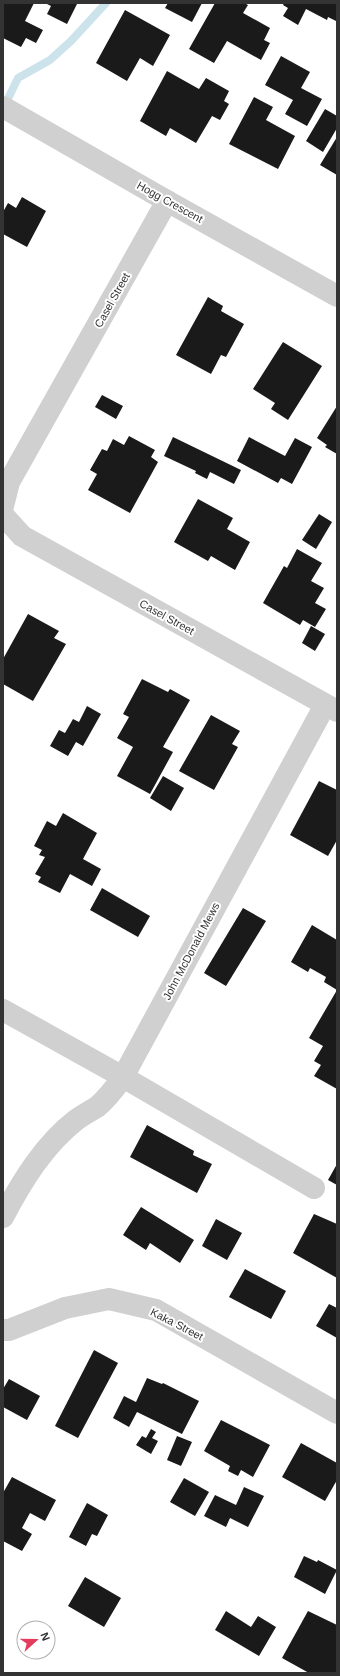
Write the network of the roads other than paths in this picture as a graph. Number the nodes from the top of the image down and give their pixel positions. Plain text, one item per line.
1 (11, 111) edge
2 (168, 201) junction
3 (337, 296) edge
4 (3, 506) edge
5 (3, 515) edge
6 (331, 708) edge
7 (3, 1010) edge
8 (123, 1077) junction
9 (314, 1188) dead end
10 (3, 1216) edge
11 (3, 1330) edge
12 (337, 1413) edge

1 - 2 street, Hogg Crescent
2 - 3 street, Hogg Crescent
2 - 4 street, Casel Street
5 - 6 street, Casel Street
6 - 8 street, John McDonald Mews
7 - 8 street
8 - 9 street
8 - 10 street, John McDonald Mews
11 - 12 street, Kaka Street

